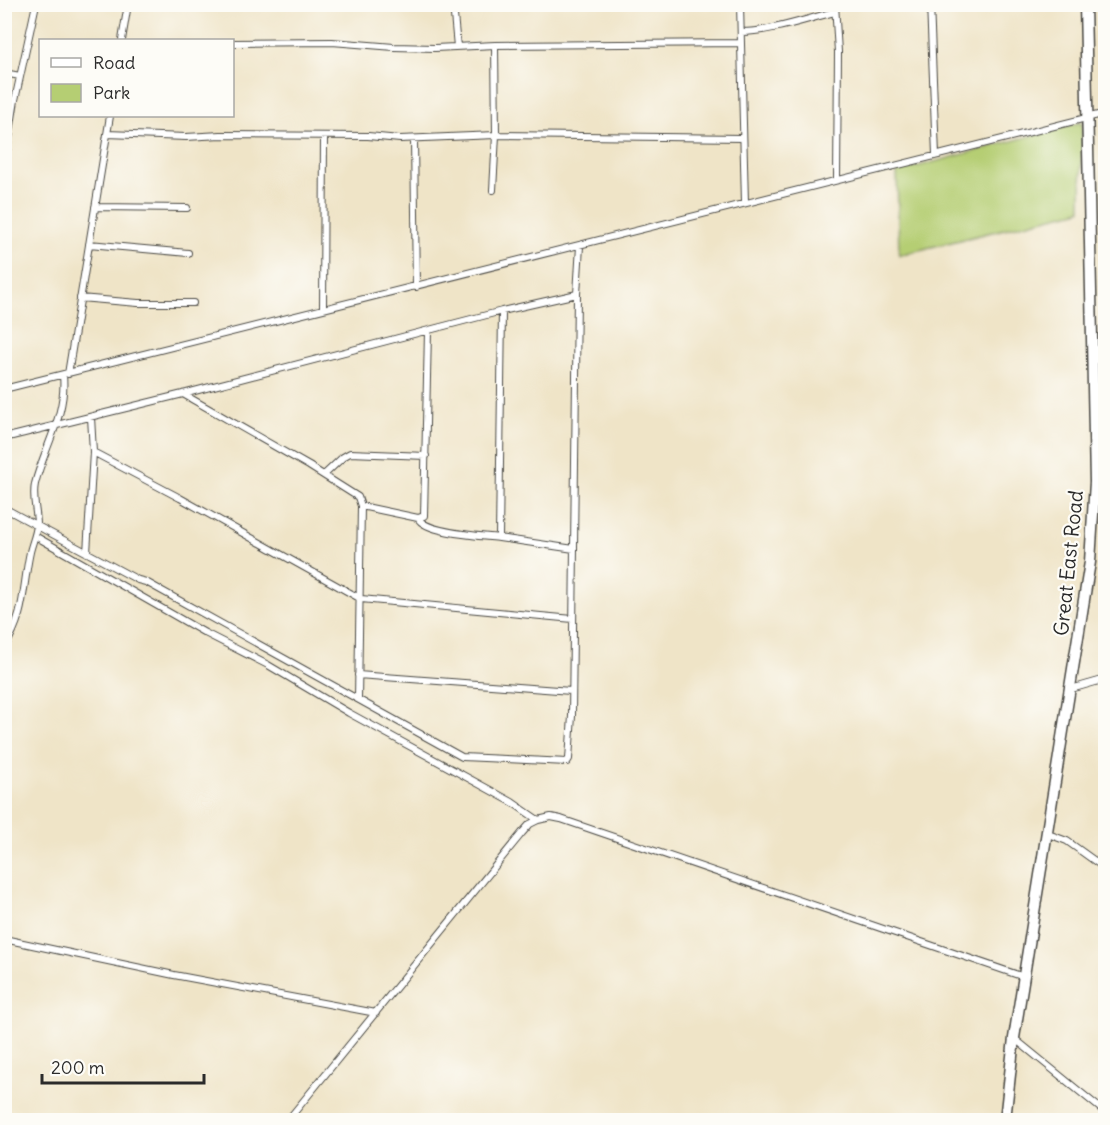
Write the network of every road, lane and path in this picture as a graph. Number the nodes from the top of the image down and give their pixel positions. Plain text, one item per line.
1 (36, 4) edge
2 (128, 4) edge
3 (453, 4) edge
4 (741, 4) edge
5 (835, 4) edge
6 (930, 4) edge
7 (1086, 4) edge
8 (835, 12) junction
9 (741, 32) junction
10 (122, 39) edge
11 (234, 43) edge
12 (741, 43) junction
13 (495, 45) junction
14 (457, 47) junction
15 (4, 73) edge
16 (20, 76) junction
17 (1106, 113) edge
18 (110, 117) edge
19 (1087, 117) junction
20 (107, 134) junction
21 (496, 135) junction
22 (324, 136) junction
23 (743, 138) junction
24 (414, 139) junction
25 (936, 155) junction
26 (4, 168) edge
27 (837, 180) junction
28 (493, 190) dead end
29 (745, 203) junction
30 (95, 207) junction
31 (187, 207) dead end
32 (89, 244) junction
33 (580, 246) junction
34 (188, 253) dead end
35 (416, 287) junction
36 (577, 294) junction
37 (80, 298) junction
38 (193, 303) dead end
39 (323, 309) junction
40 (502, 311) junction
41 (428, 331) junction
42 (66, 374) junction
43 (4, 388) edge
44 (183, 394) junction
45 (91, 417) junction
46 (57, 424) junction
47 (4, 438) edge
48 (93, 452) junction
49 (426, 456) junction
50 (324, 475) junction
51 (361, 506) junction
52 (4, 508) edge
53 (417, 518) junction
54 (37, 524) junction
55 (35, 536) junction
56 (499, 538) junction
57 (574, 549) junction
58 (87, 554) junction
59 (359, 597) junction
60 (573, 619) junction
61 (4, 648) edge
62 (358, 675) junction
63 (1106, 679) edge
64 (1071, 689) junction
65 (571, 691) junction
66 (358, 699) junction
67 (401, 724) junction
68 (401, 740) junction
69 (538, 820) junction
70 (1048, 834) junction
71 (1106, 869) edge
72 (4, 939) edge
73 (1024, 977) junction
74 (376, 1013) junction
75 (1014, 1038) junction
76 (1106, 1113) edge
77 (288, 1120) edge
78 (1005, 1120) edge

1 - 16 street
2 - 10 street
3 - 14 street
4 - 9 street
5 - 8 street
6 - 25 street
7 - 19 highway, Great East Road
8 - 9 street
8 - 27 street
9 - 12 street
11 - 14 street
12 - 13 street
12 - 23 street
13 - 14 street
13 - 21 street
15 - 16 street
16 - 26 street
17 - 19 street
18 - 20 street
19 - 25 street
19 - 64 highway, Great East Road
20 - 22 street
20 - 30 street
21 - 23 street
21 - 24 street
21 - 28 street
22 - 24 street
22 - 39 street
23 - 29 street
24 - 35 street
25 - 27 street
27 - 29 street
29 - 33 street
30 - 31 street
30 - 32 street
32 - 34 street
32 - 37 street
33 - 35 street
33 - 36 street
35 - 39 street
36 - 40 street
36 - 57 street
37 - 38 street
37 - 42 street
39 - 42 street
40 - 41 street
40 - 56 street
41 - 44 street
41 - 49 street
42 - 43 street
42 - 46 street
44 - 45 street
44 - 50 street
45 - 46 street
45 - 48 street
46 - 47 street
46 - 54 street
48 - 58 street
48 - 59 street
49 - 50 street
49 - 53 street
50 - 51 street
51 - 53 street
51 - 59 street
52 - 54 street
53 - 56 street
54 - 55 street
54 - 58 street
55 - 61 street
55 - 68 street
56 - 57 street
57 - 60 street
58 - 66 street
59 - 60 street
59 - 62 street
60 - 65 street
62 - 65 street
62 - 66 street
63 - 64 street
64 - 70 highway, Great East Road
65 - 67 street
66 - 67 street
67 - 68 street
68 - 69 street
69 - 73 street
69 - 74 street
70 - 71 street
70 - 73 highway, Great East Road
72 - 74 street
73 - 75 highway, Great East Road
74 - 77 street
75 - 76 street
75 - 78 highway, Great East Road

